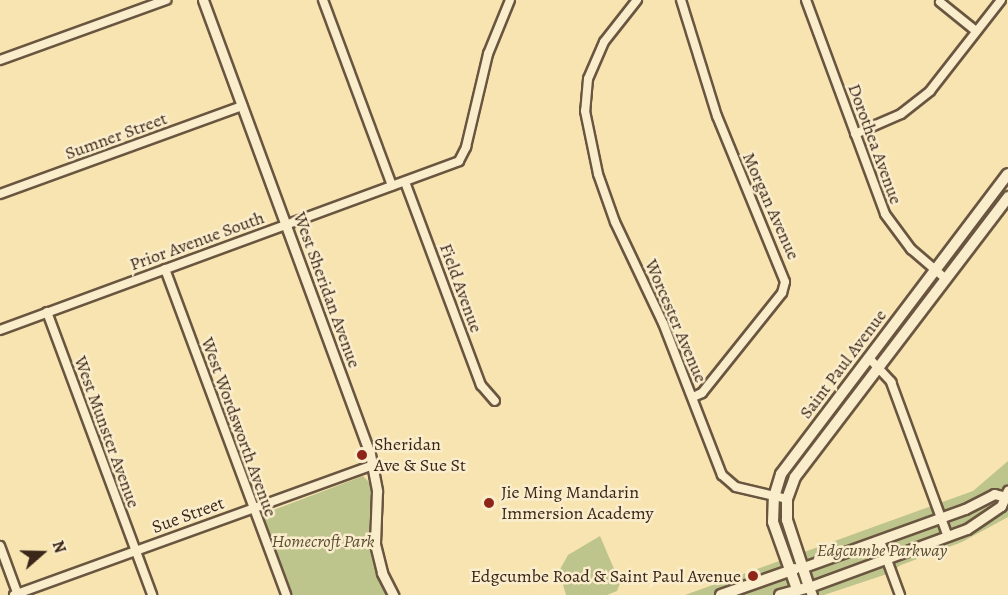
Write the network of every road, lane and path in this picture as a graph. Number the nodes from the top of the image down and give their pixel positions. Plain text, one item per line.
1 (166, 0) edge
2 (203, 0) edge
3 (323, 0) edge
4 (510, 0) edge
5 (637, 0) edge
6 (681, 0) edge
7 (806, 0) edge
8 (1001, 0) edge
9 (940, 3) dead end
10 (976, 32) junction
11 (0, 60) edge
12 (242, 106) junction
13 (855, 134) junction
14 (1008, 174) edge
15 (405, 182) junction
16 (392, 186) junction
17 (0, 194) edge
18 (1008, 197) edge
19 (286, 225) junction
20 (165, 269) junction
21 (934, 270) junction
22 (946, 279) junction
23 (47, 312) junction
24 (0, 330) edge
25 (869, 358) junction
26 (880, 367) junction
27 (693, 397) junction
28 (495, 401) dead end
29 (373, 465) junction
30 (1005, 493) edge
31 (774, 497) junction
32 (787, 499) junction
33 (1008, 505) edge
34 (253, 507) junction
35 (941, 518) junction
36 (948, 537) junction
37 (880, 541) junction
38 (0, 546) edge
39 (135, 550) junction
40 (888, 559) junction
41 (801, 568) junction
42 (789, 571) junction
43 (810, 591) edge
44 (798, 592) edge
45 (17, 595) edge
46 (152, 595) edge
47 (285, 595) edge
48 (393, 595) edge
49 (720, 595) edge
50 (780, 595) edge
51 (900, 595) edge

1 - 11 street
2 - 12 street, West Sheridan Avenue
3 - 16 street
4 - 15 street, Prior Avenue South
5 - 27 street, Worcester Avenue
6 - 27 street, Morgan Avenue
7 - 13 street, Dorothea Avenue
8 - 10 street
9 - 10 street
10 - 13 street
12 - 17 street, Sumner Street
12 - 19 street, West Sheridan Avenue
13 - 21 street, Dorothea Avenue
14 - 21 main road, Saint Paul Avenue
15 - 16 street, Prior Avenue South
15 - 28 street, Field Avenue
16 - 19 street, Prior Avenue South
18 - 22 main road, Saint Paul Avenue
19 - 20 street, Prior Avenue South
19 - 29 street, West Sheridan Avenue
20 - 23 street, Prior Avenue South
20 - 34 street, West Wordsworth Avenue
21 - 22 street, Dorothea Avenue
21 - 25 main road, Saint Paul Avenue
22 - 26 main road, Saint Paul Avenue
23 - 24 street, Prior Avenue South
23 - 39 street, West Munster Avenue
25 - 26 street
25 - 31 main road, Saint Paul Avenue
26 - 32 main road, Saint Paul Avenue
26 - 35 street
27 - 31 street, Worcester Avenue
29 - 34 street, Sue Street
29 - 48 street, West Sheridan Avenue
30 - 33 street
30 - 35 street
30 - 36 street
31 - 32 street, Worcester Avenue
31 - 42 main road, Saint Paul Avenue
32 - 41 main road, Saint Paul Avenue
34 - 39 street, Sue Street
34 - 47 street, West Wordsworth Avenue
35 - 36 street
35 - 37 street
36 - 40 street
37 - 40 street
37 - 41 street
38 - 45 street
39 - 45 street, Sue Street
39 - 46 street, West Munster Avenue
40 - 43 street
40 - 51 street
41 - 42 main road
41 - 43 main road, Saint Paul Avenue
42 - 44 main road, Saint Paul Avenue
42 - 49 main road
43 - 44 main road
44 - 50 main road

